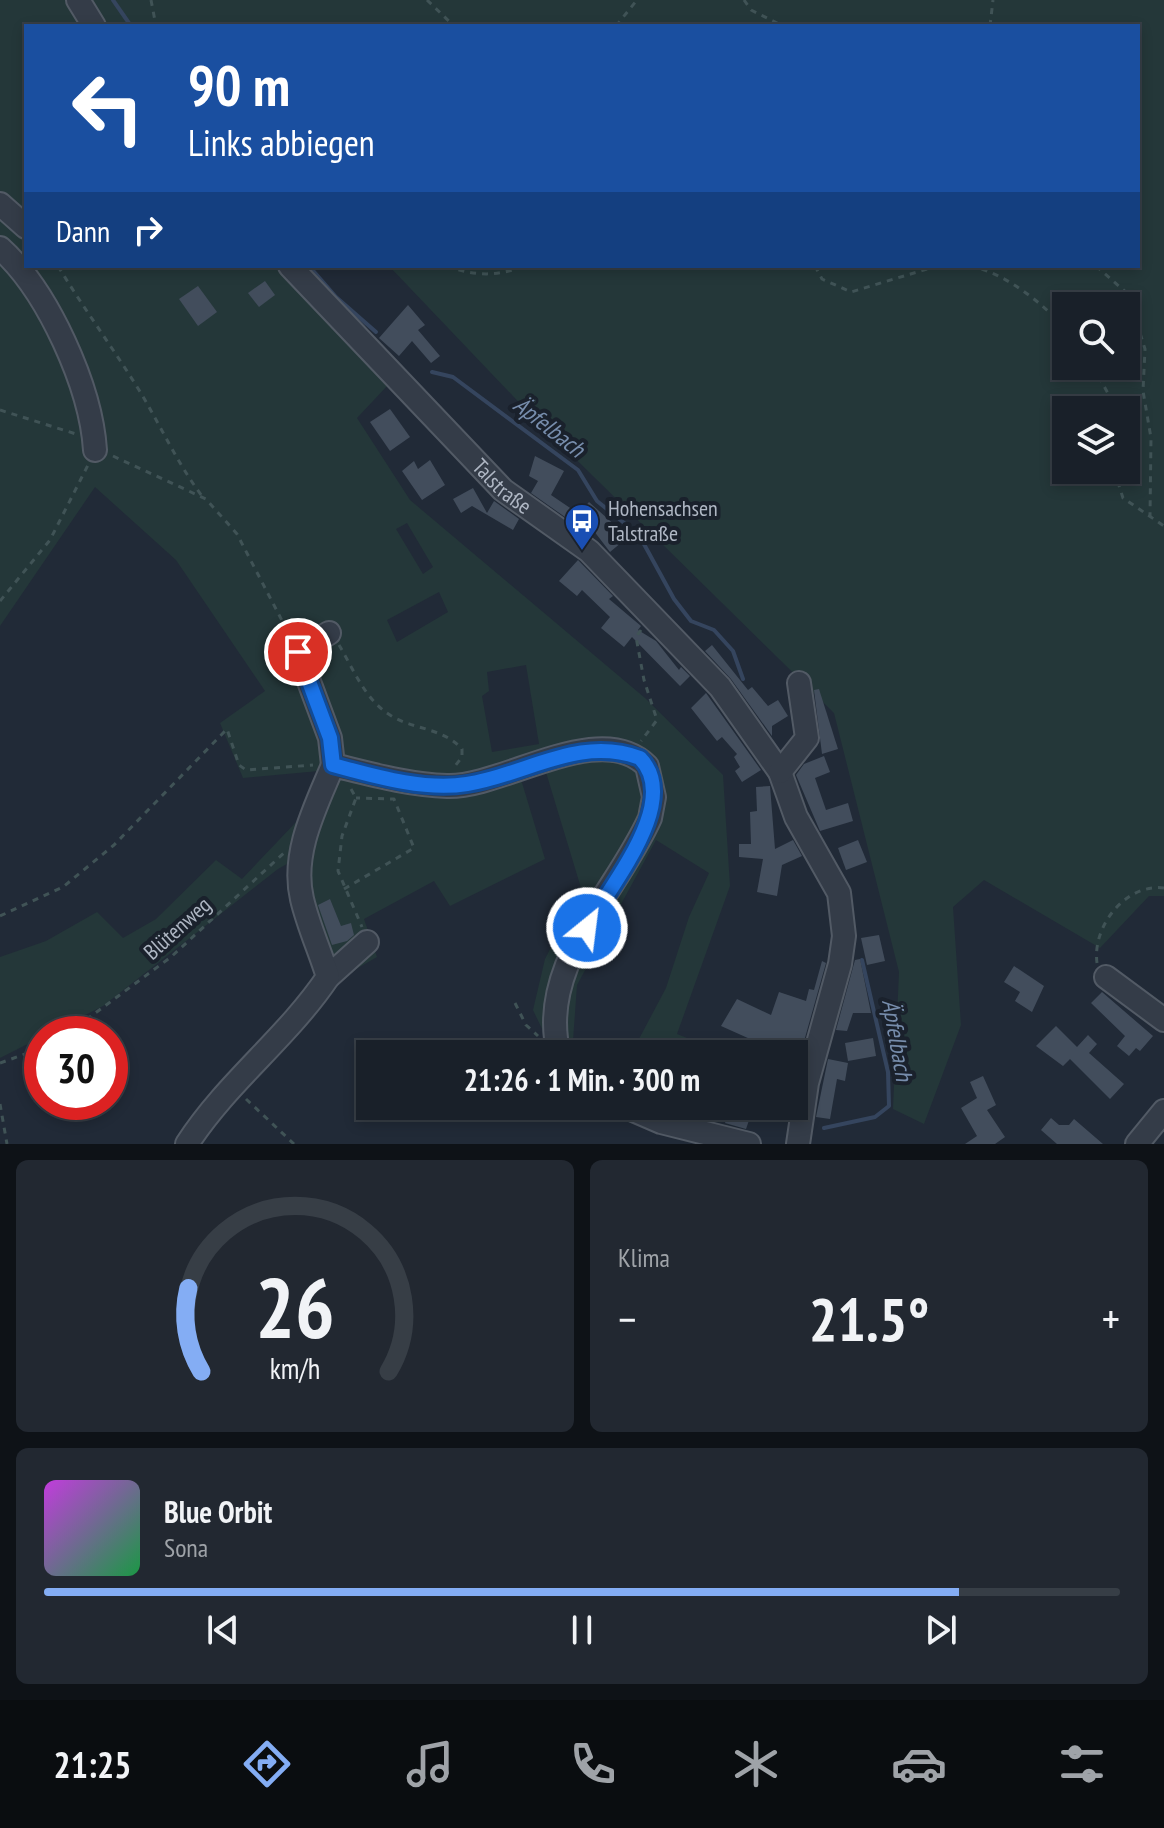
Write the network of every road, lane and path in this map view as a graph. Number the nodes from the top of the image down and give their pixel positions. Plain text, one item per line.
1 (78, 0) edge
2 (151, 0) edge
3 (427, 0) edge
4 (637, 0) edge
5 (744, 0) edge
6 (993, 0) edge
7 (93, 24) edge
8 (156, 24) edge
9 (452, 24) edge
10 (618, 24) edge
11 (779, 24) edge
12 (990, 24) edge
13 (0, 204) edge
14 (24, 225) edge
15 (0, 248) edge
16 (59, 268) edge
17 (292, 268) edge
18 (452, 268) edge
19 (519, 268) edge
20 (816, 268) edge
21 (930, 268) edge
22 (979, 268) edge
23 (1098, 268) edge
24 (1052, 314) edge
25 (0, 410) edge
26 (95, 450) junction
27 (1118, 484) edge
28 (204, 498) junction
29 (1150, 516) junction
30 (1164, 526) edge
31 (0, 601) edge
32 (329, 633) joint
33 (636, 637) dead end
34 (298, 652) junction
35 (799, 683) dead end
36 (640, 758) junction
37 (338, 766) junction
38 (453, 769) dead end
39 (780, 772) junction
40 (356, 798) junction
41 (303, 843) junction
42 (1164, 888) edge
43 (344, 889) junction
44 (0, 916) edge
45 (360, 919) dead end
46 (367, 942) dead end
47 (328, 977) junction
48 (1106, 977) joint
49 (515, 1003) dead end
50 (91, 1016) edge
51 (1164, 1020) edge
52 (544, 1040) edge
53 (557, 1040) edge
54 (24, 1054) edge
55 (0, 1063) edge
56 (233, 1085) junction
57 (0, 1104) edge
58 (1164, 1111) edge
59 (656, 1120) edge
60 (7, 1144) edge
61 (187, 1144) edge
62 (294, 1144) edge
63 (749, 1144) edge
64 (798, 1144) edge
65 (1137, 1144) edge

1 - 7 street
2 - 8 path
3 - 9 path
4 - 10 path
5 - 11 path
6 - 12 path
13 - 14 street
15 - 26 street
16 - 28 path
17 - 39 street, Talstraße
18 - 19 path
20 - 21 path
22 - 24 path
23 - 29 path
25 - 26 path
26 - 28 path
26 - 31 path
27 - 29 path
28 - 34 path
29 - 30 path
32 - 34 street
32 - 38 path
33 - 36 path
34 - 37 street
35 - 39 street
36 - 37 street
36 - 53 street
37 - 40 path
37 - 41 street
37 - 44 path
39 - 64 street, Talstraße
40 - 43 path
40 - 43 path
41 - 47 street
41 - 50 path, Blütenweg
42 - 48 path
43 - 45 path
46 - 47 street
47 - 56 street
48 - 51 street
49 - 52 path
54 - 55 path
56 - 61 street
56 - 62 path
57 - 60 path
58 - 65 street
59 - 63 street

